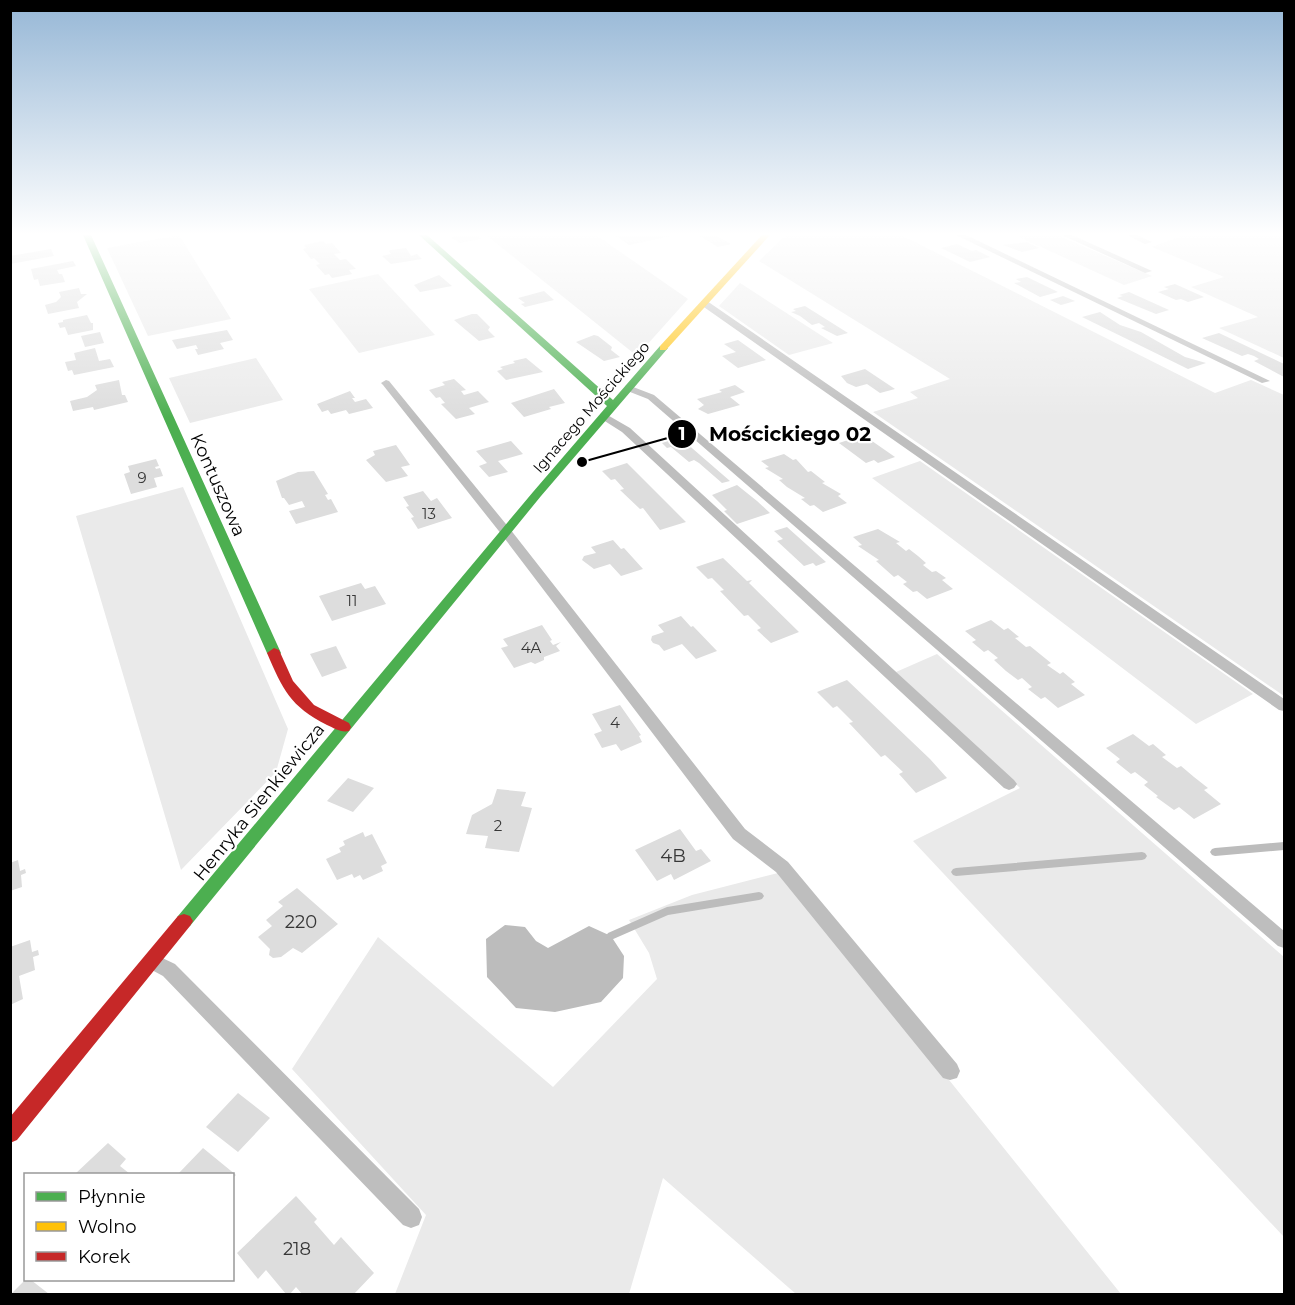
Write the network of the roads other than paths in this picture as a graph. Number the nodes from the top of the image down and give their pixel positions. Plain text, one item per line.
1 (114, 296) edge
2 (487, 296) edge
3 (710, 296) edge
4 (1087, 296) edge
5 (704, 303) junction
6 (1265, 381) dead end
7 (386, 383) dead end
8 (628, 388) junction
9 (608, 411) junction
10 (537, 494) joint
11 (506, 532) junction
12 (1284, 706) edge
13 (344, 727) junction
14 (1009, 784) dead end
15 (1284, 941) edge
16 (151, 961) junction
17 (950, 1071) dead end
18 (10, 1133) edge
19 (411, 1217) dead end

1 - 13 street, Kontuszowa
2 - 9 street
3 - 5 street, Ignacego Mościckiego
4 - 6 lane
5 - 8 street, Ignacego Mościckiego
5 - 12 lane
7 - 11 lane
8 - 9 street, Ignacego Mościckiego
8 - 15 lane
9 - 10 street, Ignacego Mościckiego
9 - 14 lane
10 - 11 street, Henryka Sienkiewicza
11 - 13 street, Henryka Sienkiewicza
11 - 17 lane
13 - 16 street, Henryka Sienkiewicza
16 - 18 street, Henryka Sienkiewicza
16 - 19 lane

